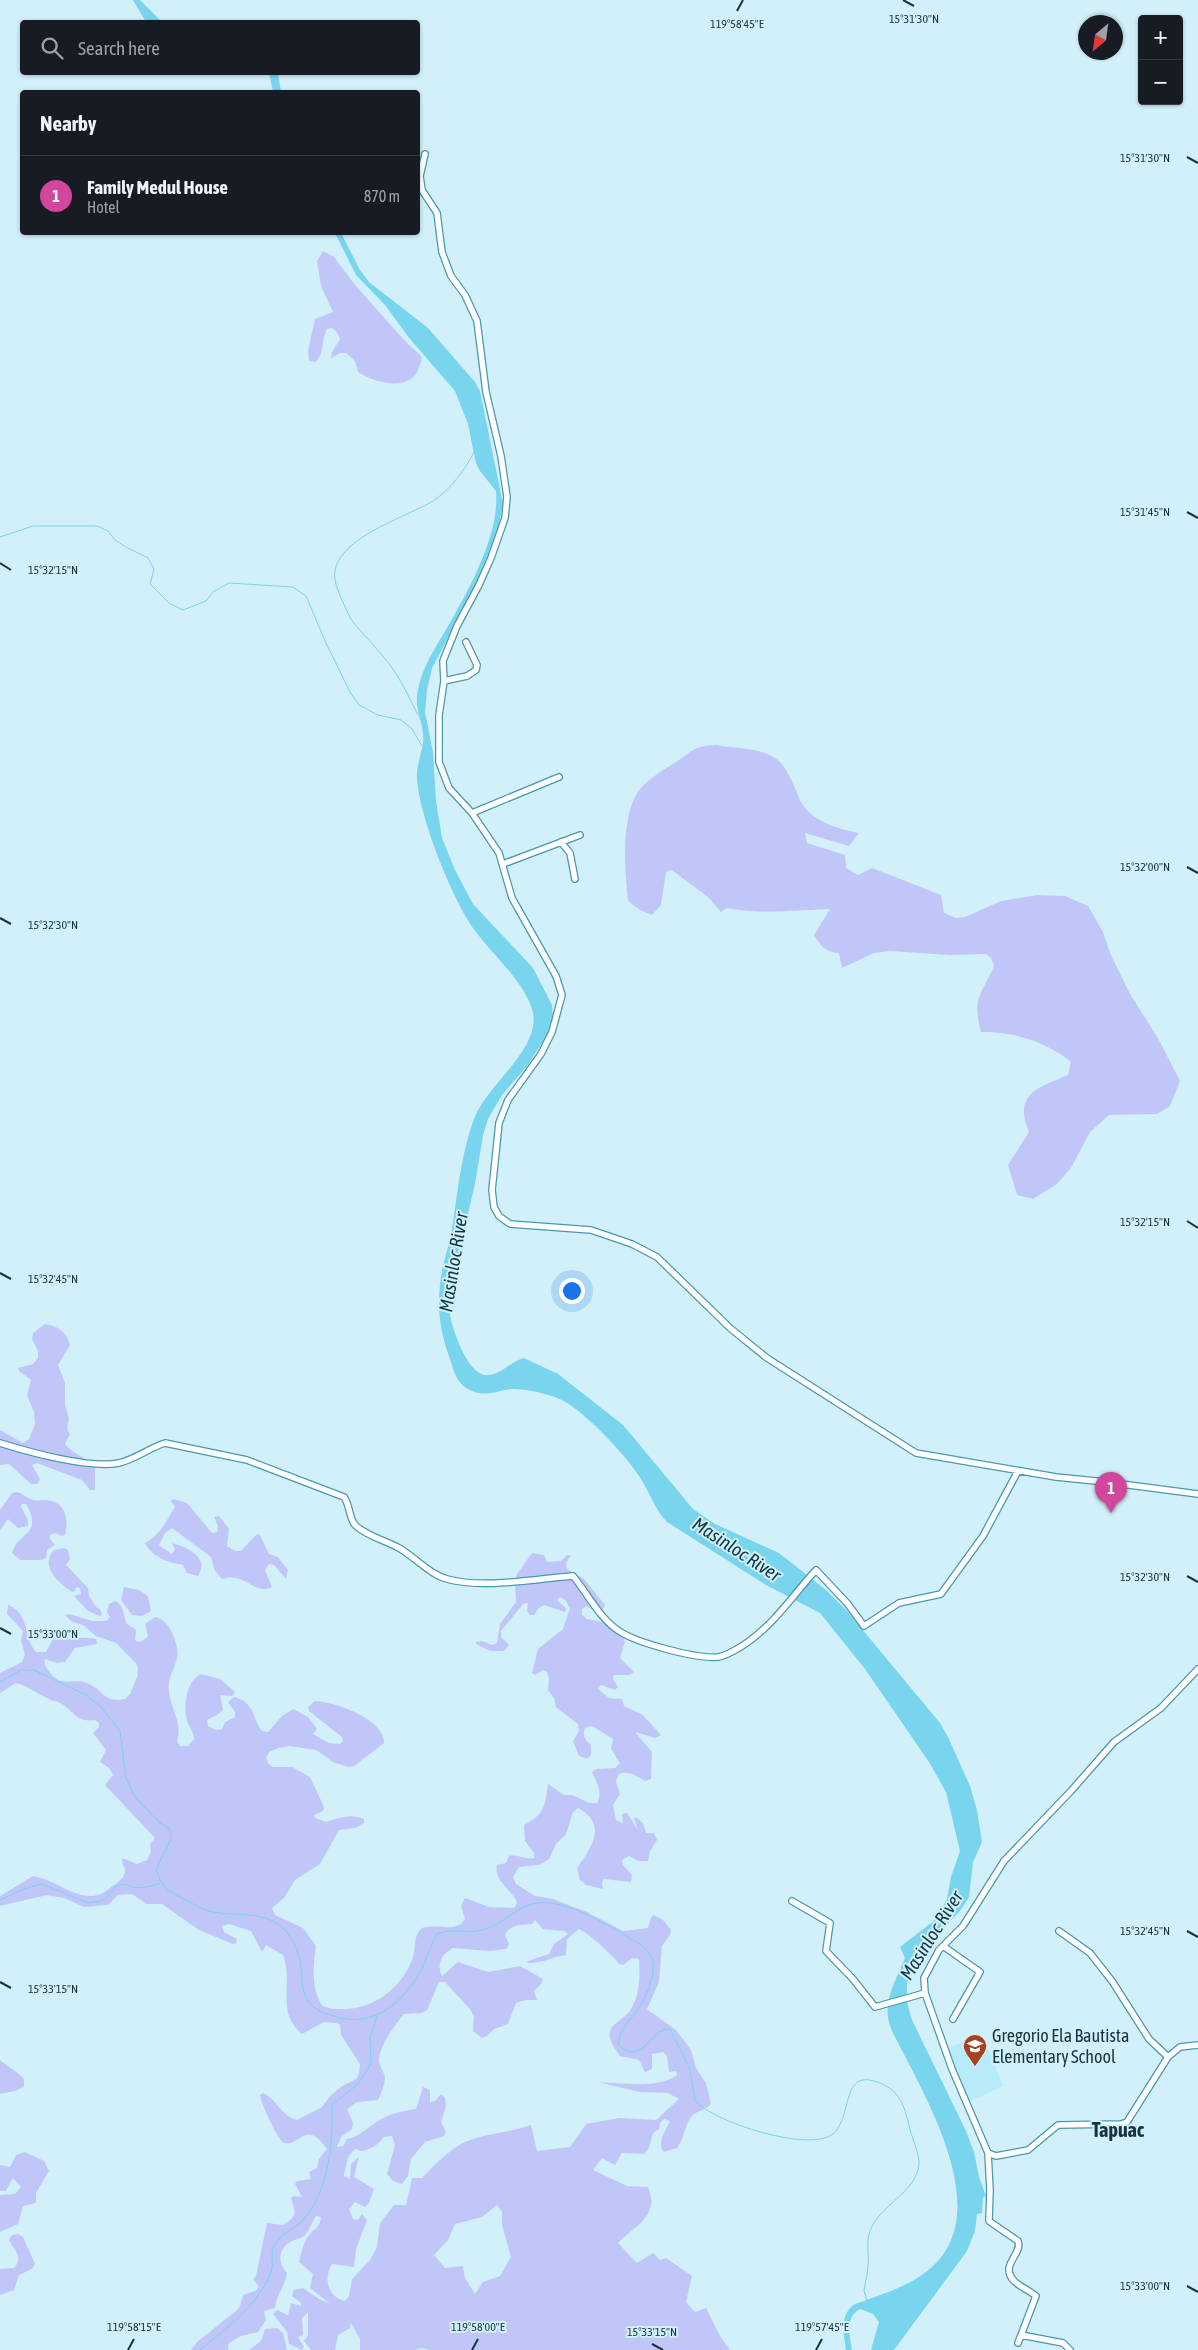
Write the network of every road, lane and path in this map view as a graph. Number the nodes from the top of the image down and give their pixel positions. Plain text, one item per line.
1 (425, 154) dead end
2 (466, 642) dead end
3 (444, 681) junction
4 (559, 777) dead end
5 (472, 813) junction
6 (580, 835) dead end
7 (561, 842) junction
8 (503, 864) junction
9 (575, 879) dead end
10 (0, 1443) edge
11 (1018, 1471) junction
12 (1198, 1494) edge
13 (1198, 1669) edge
14 (792, 1901) dead end
15 (1059, 1931) dead end
16 (943, 1946) junction
17 (925, 1993) junction
18 (953, 2019) dead end
19 (1198, 2045) edge
20 (1168, 2057) junction
21 (988, 2153) junction
22 (1021, 2335) junction
23 (1018, 2344) dead end
24 (1070, 2350) edge

1 - 3 street
2 - 3 street
3 - 5 street
4 - 5 street
5 - 8 street
6 - 7 street
7 - 8 street
7 - 9 street
8 - 11 street
10 - 11 street
11 - 12 street
13 - 16 street
14 - 17 street
15 - 20 street
16 - 17 street
16 - 18 street
17 - 21 street
19 - 20 street
20 - 21 street
21 - 22 street
22 - 23 street
22 - 24 street

